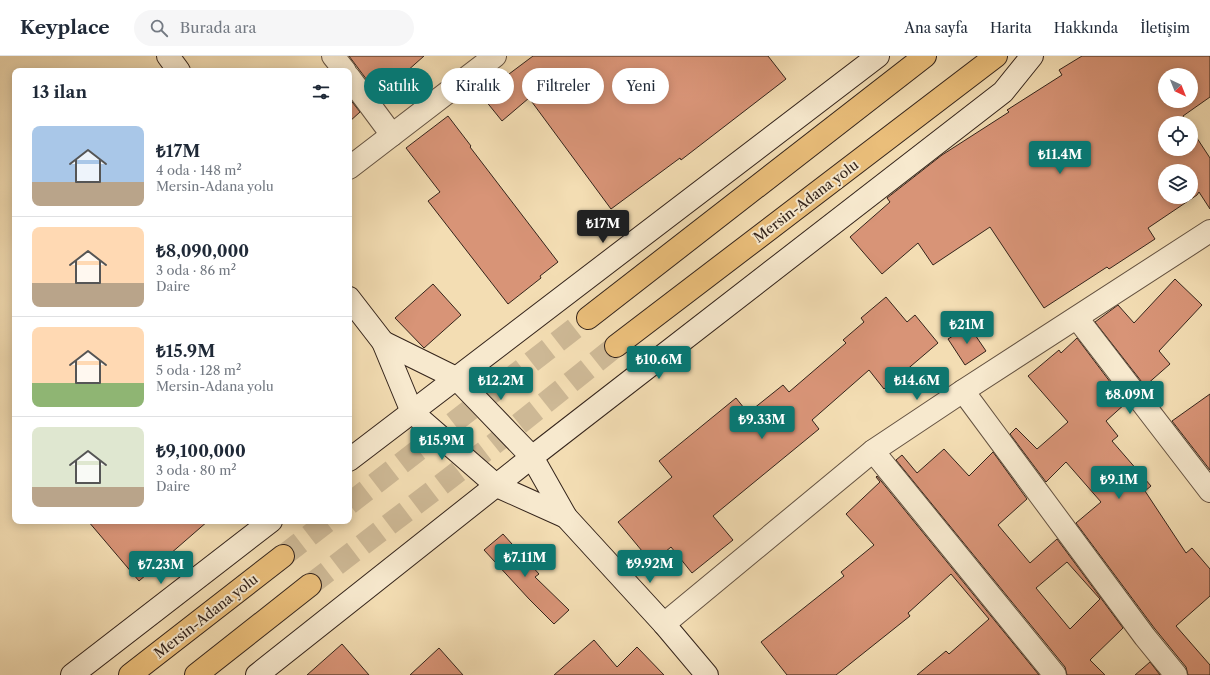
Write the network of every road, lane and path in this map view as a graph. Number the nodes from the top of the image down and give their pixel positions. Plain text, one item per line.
1 (168, 56) edge
2 (333, 56) edge
3 (496, 56) edge
4 (878, 56) edge
5 (925, 56) edge
6 (996, 56) edge
7 (1032, 56) edge
8 (177, 68) edge
9 (342, 68) edge
10 (352, 81) edge
11 (392, 135) junction
12 (352, 166) edge
13 (1210, 232) edge
14 (352, 302) edge
15 (588, 318) tunnel mouth
16 (1077, 318) junction
17 (384, 342) junction
18 (616, 346) tunnel mouth
19 (456, 378) junction
20 (963, 391) junction
21 (412, 412) junction
22 (873, 451) junction
23 (352, 458) edge
24 (532, 458) junction
25 (497, 486) junction
26 (1210, 491) edge
27 (566, 517) junction
28 (266, 524) edge
29 (283, 556) tunnel mouth
30 (310, 585) tunnel mouth
31 (664, 624) junction
32 (72, 675) edge
33 (130, 675) edge
34 (196, 675) edge
35 (257, 675) edge
36 (707, 675) edge
37 (1055, 675) edge
38 (1176, 675) edge

1 - 8 main road
2 - 9 main road
3 - 11 main road
4 - 19 main road
5 - 15 highway
6 - 18 highway, Mersin-Adana yolu
7 - 24 main road
10 - 11 main road
11 - 12 main road
13 - 16 main road
14 - 17 main road
16 - 20 main road
16 - 26 main road
17 - 19 main road
17 - 21 main road
19 - 21 main road
19 - 24 main road
20 - 22 main road
20 - 38 main road
21 - 23 main road
21 - 25 main road
22 - 31 main road
22 - 37 main road
24 - 25 main road
24 - 27 main road
25 - 27 main road
25 - 35 main road
27 - 31 main road
28 - 32 main road
29 - 33 highway, Mersin-Adana yolu
30 - 34 highway
31 - 36 main road

